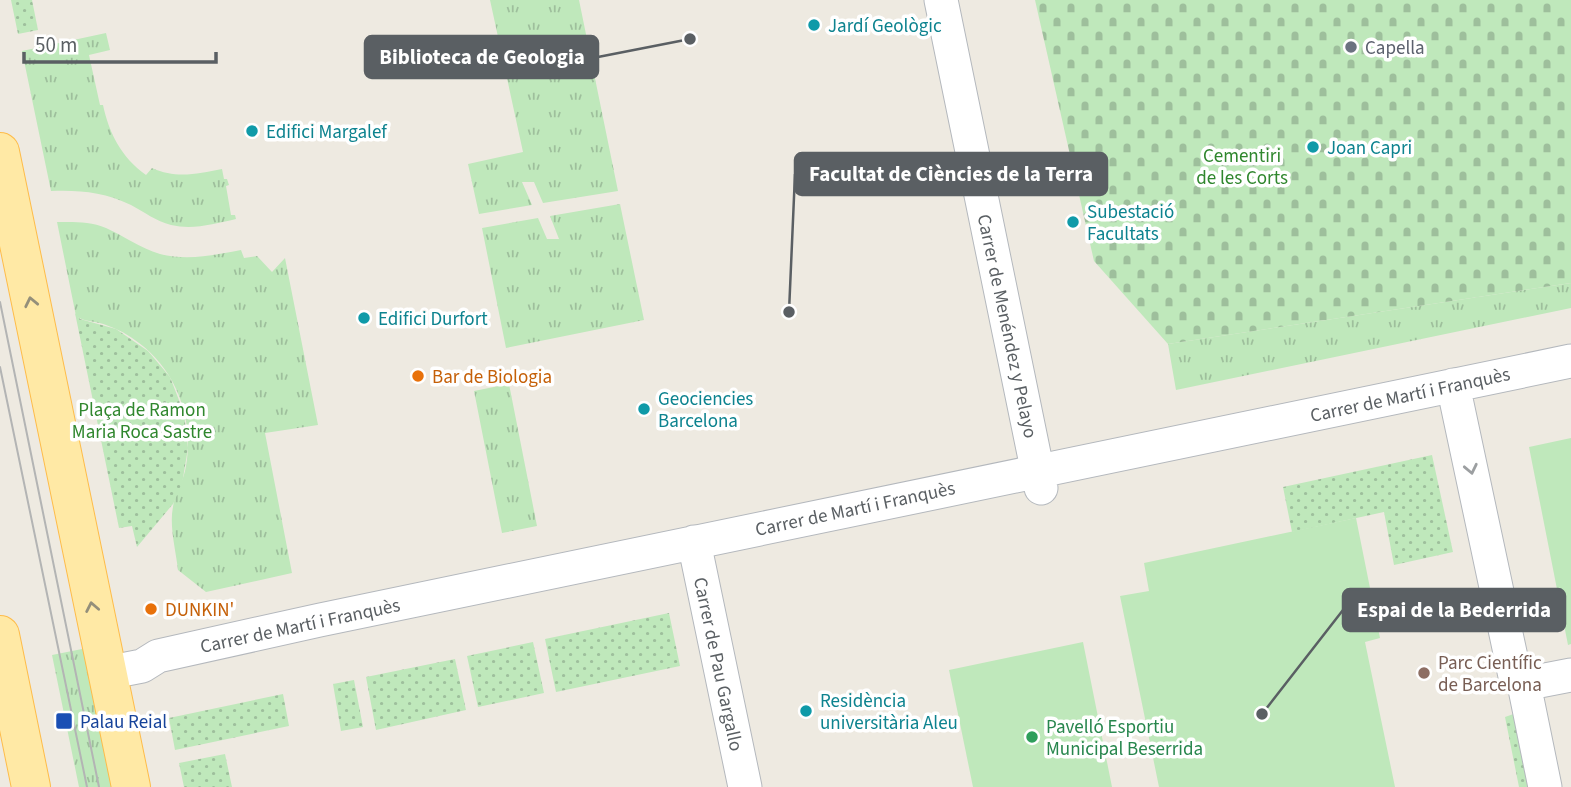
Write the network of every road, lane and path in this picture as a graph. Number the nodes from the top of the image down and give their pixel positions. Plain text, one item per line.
1 (941, 0) edge
2 (0, 152) edge
3 (1571, 361) edge
4 (1571, 379) edge
5 (1455, 394) junction
6 (1039, 479) junction
7 (696, 551) junction
8 (0, 635) edge
9 (124, 670) junction
10 (1571, 675) edge
11 (1524, 684) junction
12 (31, 787) edge
13 (131, 787) edge
14 (744, 787) edge
15 (1545, 787) edge

1 - 6 street, Carrer de Menéndez y Pelayo
9 -> 2 main road
3 - 5 street, Carrer de Martí i Franquès
4 - 5 street, Carrer de Martí i Franquès
5 - 6 street, Carrer de Martí i Franquès
5 -> 11 street
6 - 7 street, Carrer de Martí i Franquès
7 - 9 street, Carrer de Martí i Franquès
7 - 14 street, Carrer de Pau Gargallo
8 - 12 main road
9 - 13 main road
10 - 11 street
11 - 15 street

